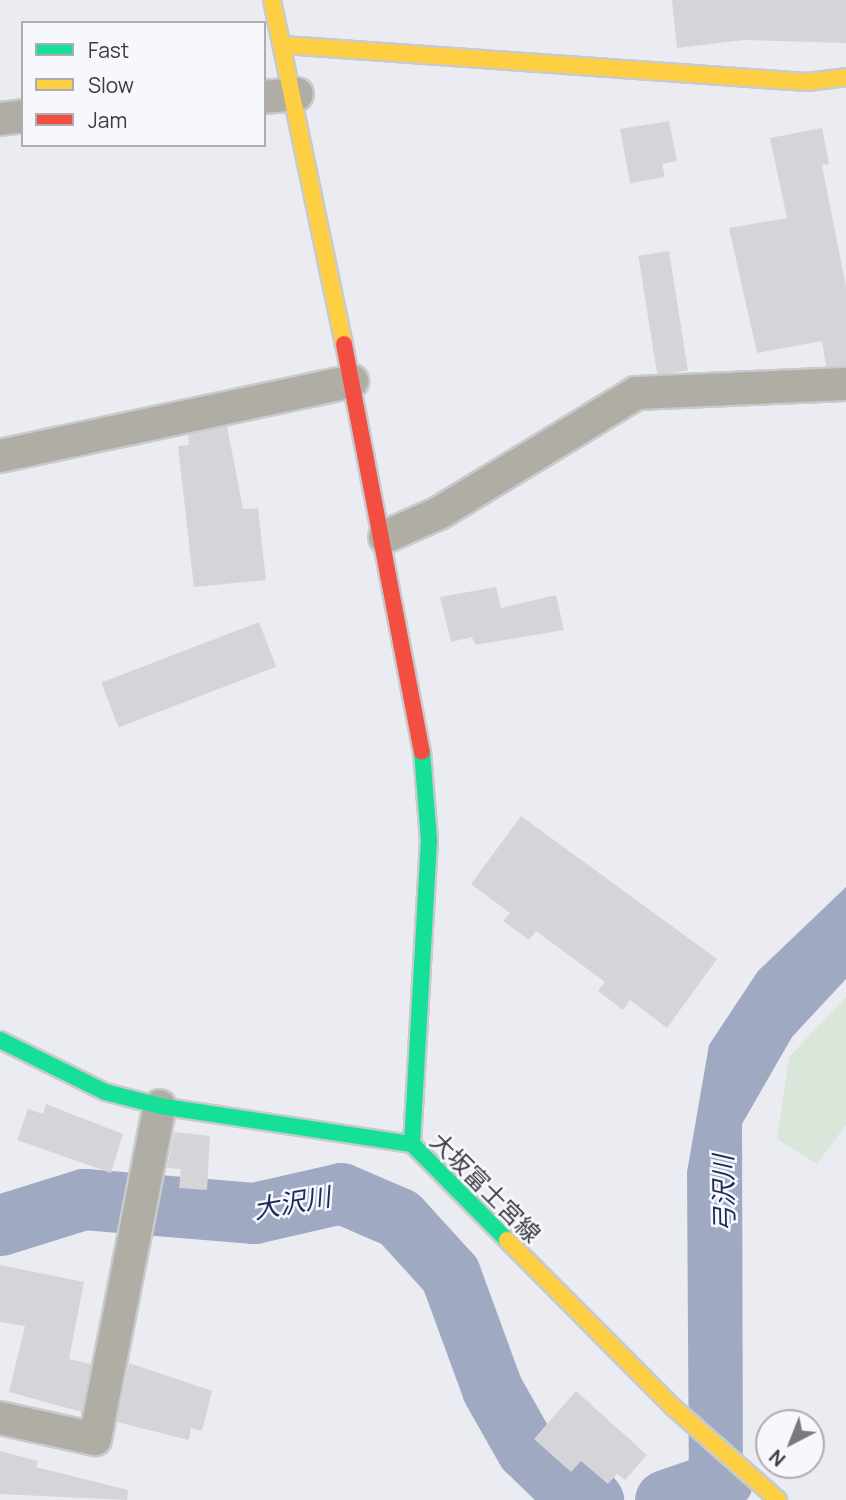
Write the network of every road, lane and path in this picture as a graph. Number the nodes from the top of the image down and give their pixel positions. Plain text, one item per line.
1 (272, 0) edge
2 (284, 45) junction
3 (846, 78) edge
4 (297, 94) junction
5 (266, 97) edge
6 (21, 116) edge
7 (0, 119) edge
8 (352, 381) junction
9 (846, 384) edge
10 (0, 456) edge
11 (385, 537) junction
12 (0, 1040) edge
13 (160, 1106) junction
14 (412, 1144) junction
15 (0, 1418) edge
16 (778, 1500) edge

1 - 2 street
2 - 3 street
2 - 4 street
4 - 5 street
4 - 8 street
6 - 7 street
8 - 10 street
8 - 11 street
9 - 11 street
11 - 14 street
12 - 13 street, 大坂富士宮線
13 - 14 street, 大坂富士宮線
13 - 15 street
14 - 16 street, 大坂富士宮線

